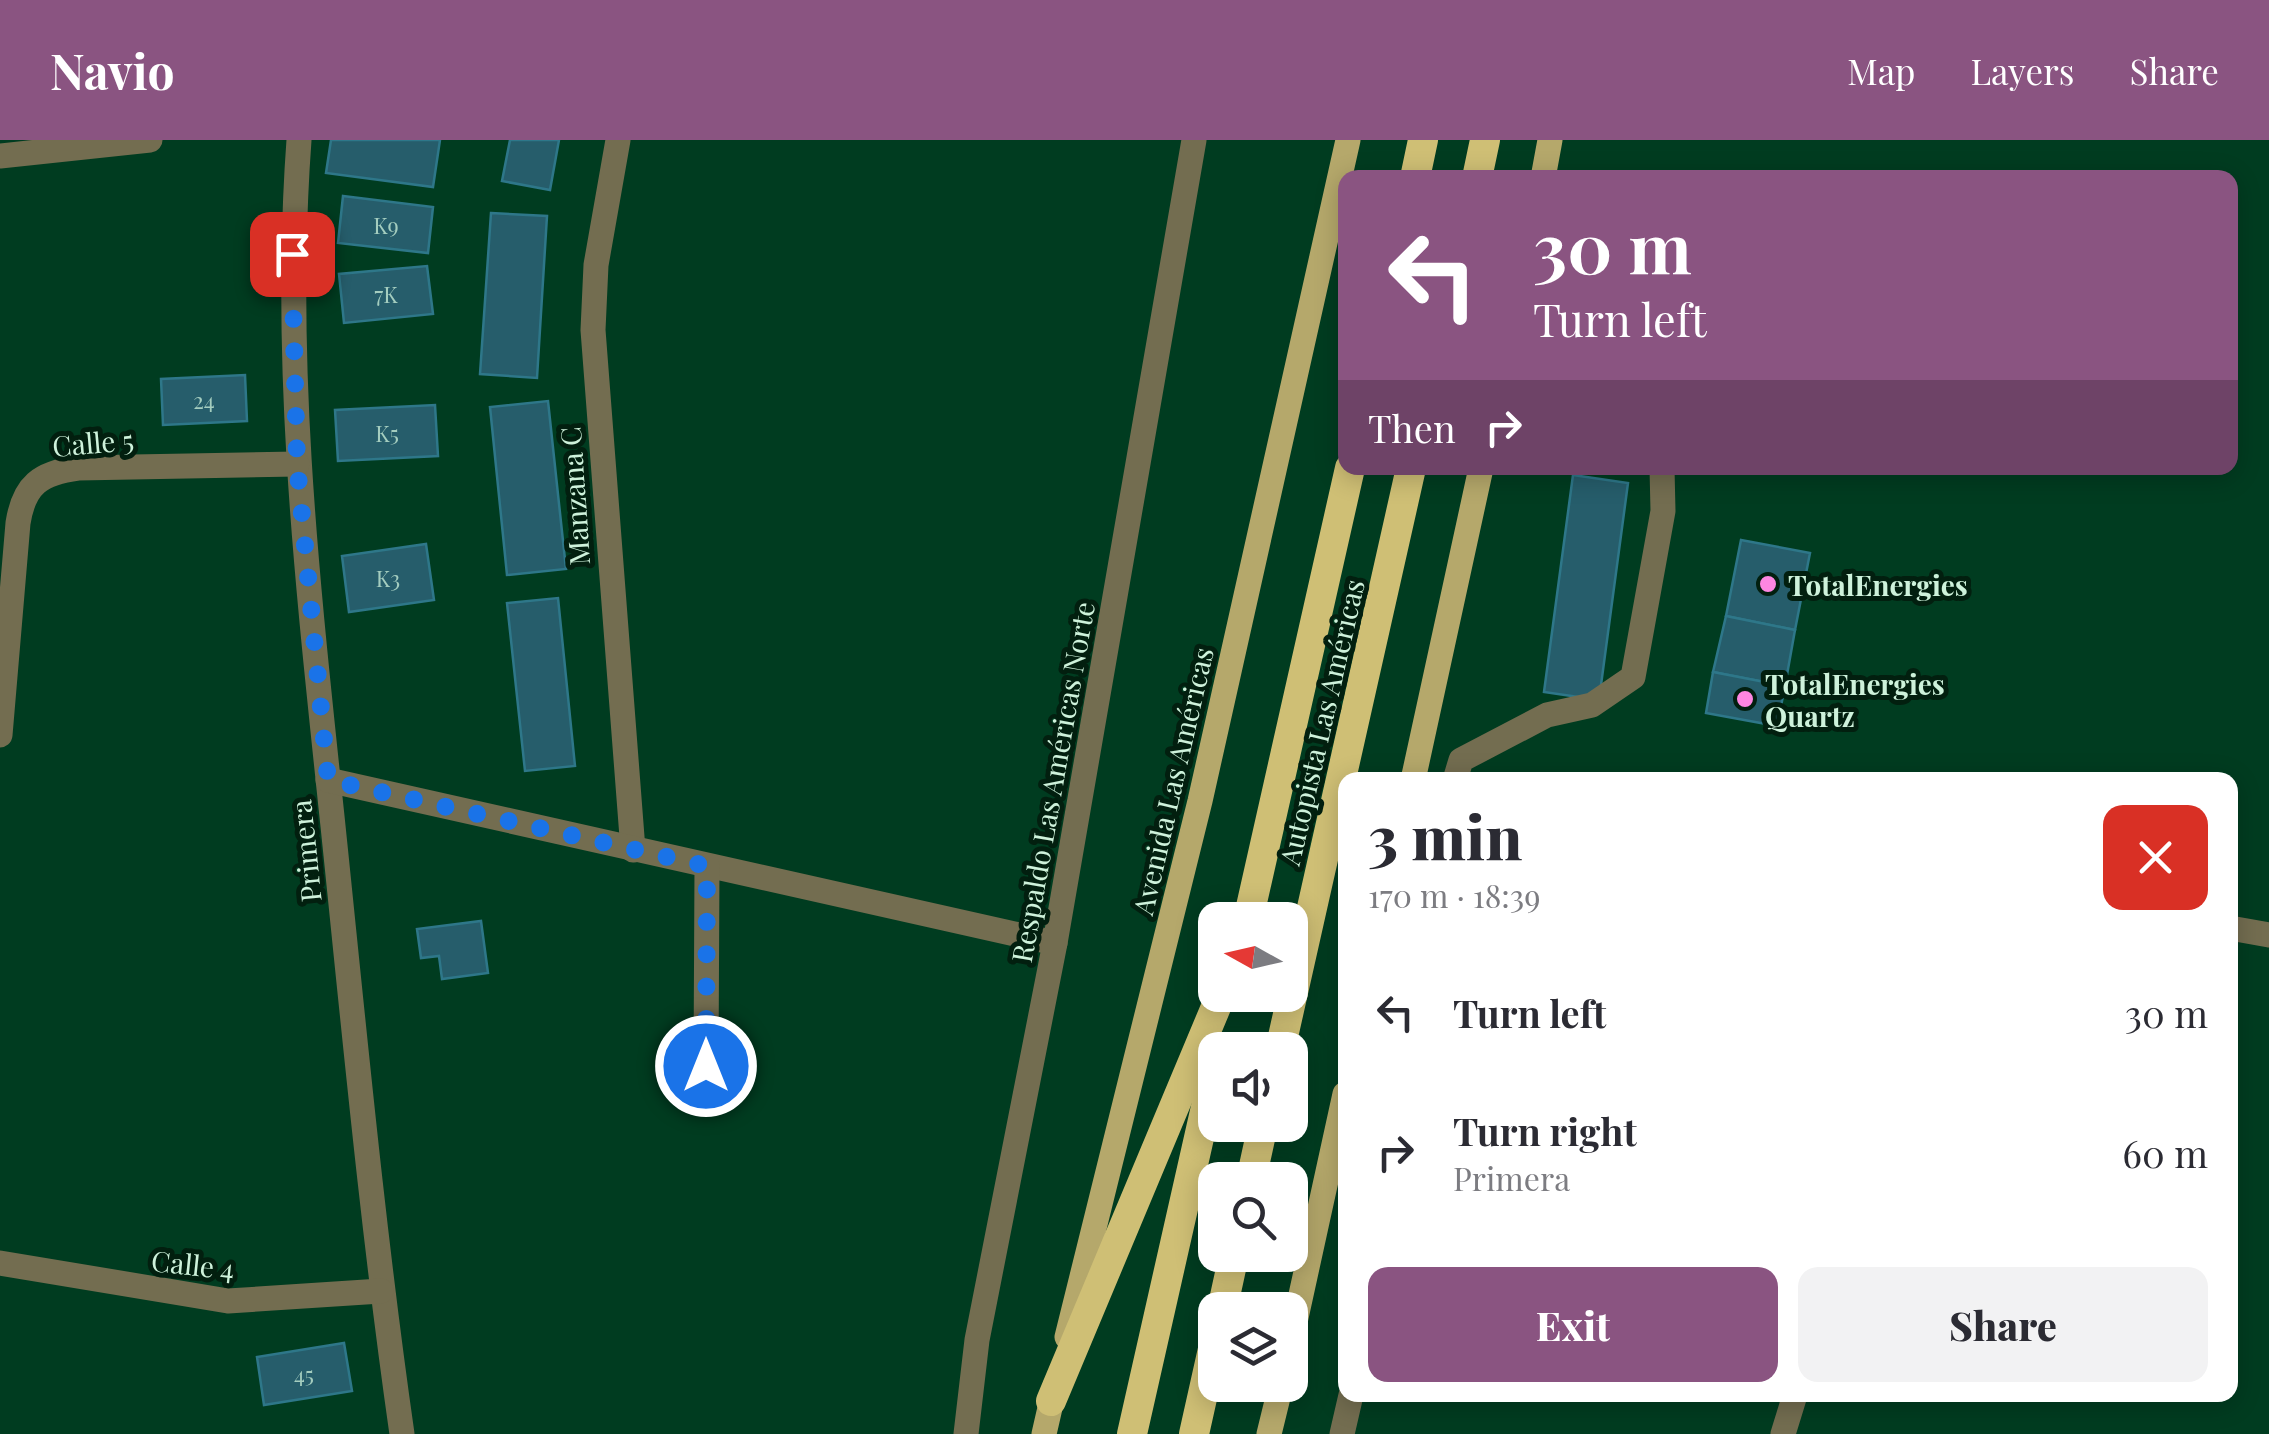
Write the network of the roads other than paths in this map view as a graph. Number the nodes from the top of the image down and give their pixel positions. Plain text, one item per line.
1 (150, 140) edge
2 (300, 140) edge
3 (618, 140) edge
4 (1194, 140) edge
5 (1348, 140) edge
6 (1423, 140) edge
7 (1485, 140) edge
8 (1550, 140) edge
9 (0, 156) edge
10 (1341, 170) edge
11 (1417, 170) edge
12 (1478, 170) edge
13 (1544, 170) edge
14 (1338, 185) edge
15 (297, 464) junction
16 (1348, 475) edge
17 (1409, 475) edge
18 (1478, 475) edge
19 (1662, 475) edge
20 (0, 735) edge
21 (1343, 772) edge
22 (1415, 772) edge
23 (1457, 772) edge
24 (328, 780) junction
25 (1338, 792) edge
26 (632, 850) junction
27 (707, 866) junction
28 (1252, 902) edge
29 (2238, 929) edge
30 (2269, 935) edge
31 (1055, 943) junction
32 (1215, 1012) edge
33 (1284, 1032) edge
34 (706, 1066) dead end
35 (1338, 1126) edge
36 (1198, 1142) edge
37 (0, 1264) edge
38 (381, 1291) junction
39 (1302, 1292) edge
40 (1051, 1402) junction
41 (1201, 1402) edge
42 (1277, 1402) edge
43 (1349, 1402) edge
44 (1793, 1402) edge
45 (402, 1434) edge
46 (966, 1434) edge
47 (1044, 1434) edge
48 (1132, 1434) edge
49 (1194, 1434) edge
50 (1270, 1434) edge
51 (1342, 1434) edge
52 (1783, 1434) edge

1 - 9 street
2 - 15 street, Primera
3 - 26 street, Manzana C
4 - 31 street, Respaldo Las Américas Norte
5 - 10 main road, Avenida Las Américas
6 - 11 highway
7 - 12 highway
8 - 13 main road
14 - 40 main road, Avenida Las Américas
15 - 20 street, Calle 5
15 - 24 street, Primera
16 - 28 highway, Autopista Las Américas
17 - 21 highway, Autopista Las Américas
18 - 22 main road
19 - 23 street
24 - 26 street
24 - 38 street, Primera
25 - 33 highway, Autopista Las Américas
26 - 27 street
27 - 31 street
27 - 34 street
29 - 30 street
31 - 46 street, Respaldo Las Américas Norte
32 - 40 highway
35 - 39 main road
36 - 48 highway
37 - 38 street, Calle 4
38 - 45 street, Primera
40 - 47 main road, Avenida Las Américas
41 - 49 highway
42 - 50 main road
43 - 51 street
44 - 52 street

